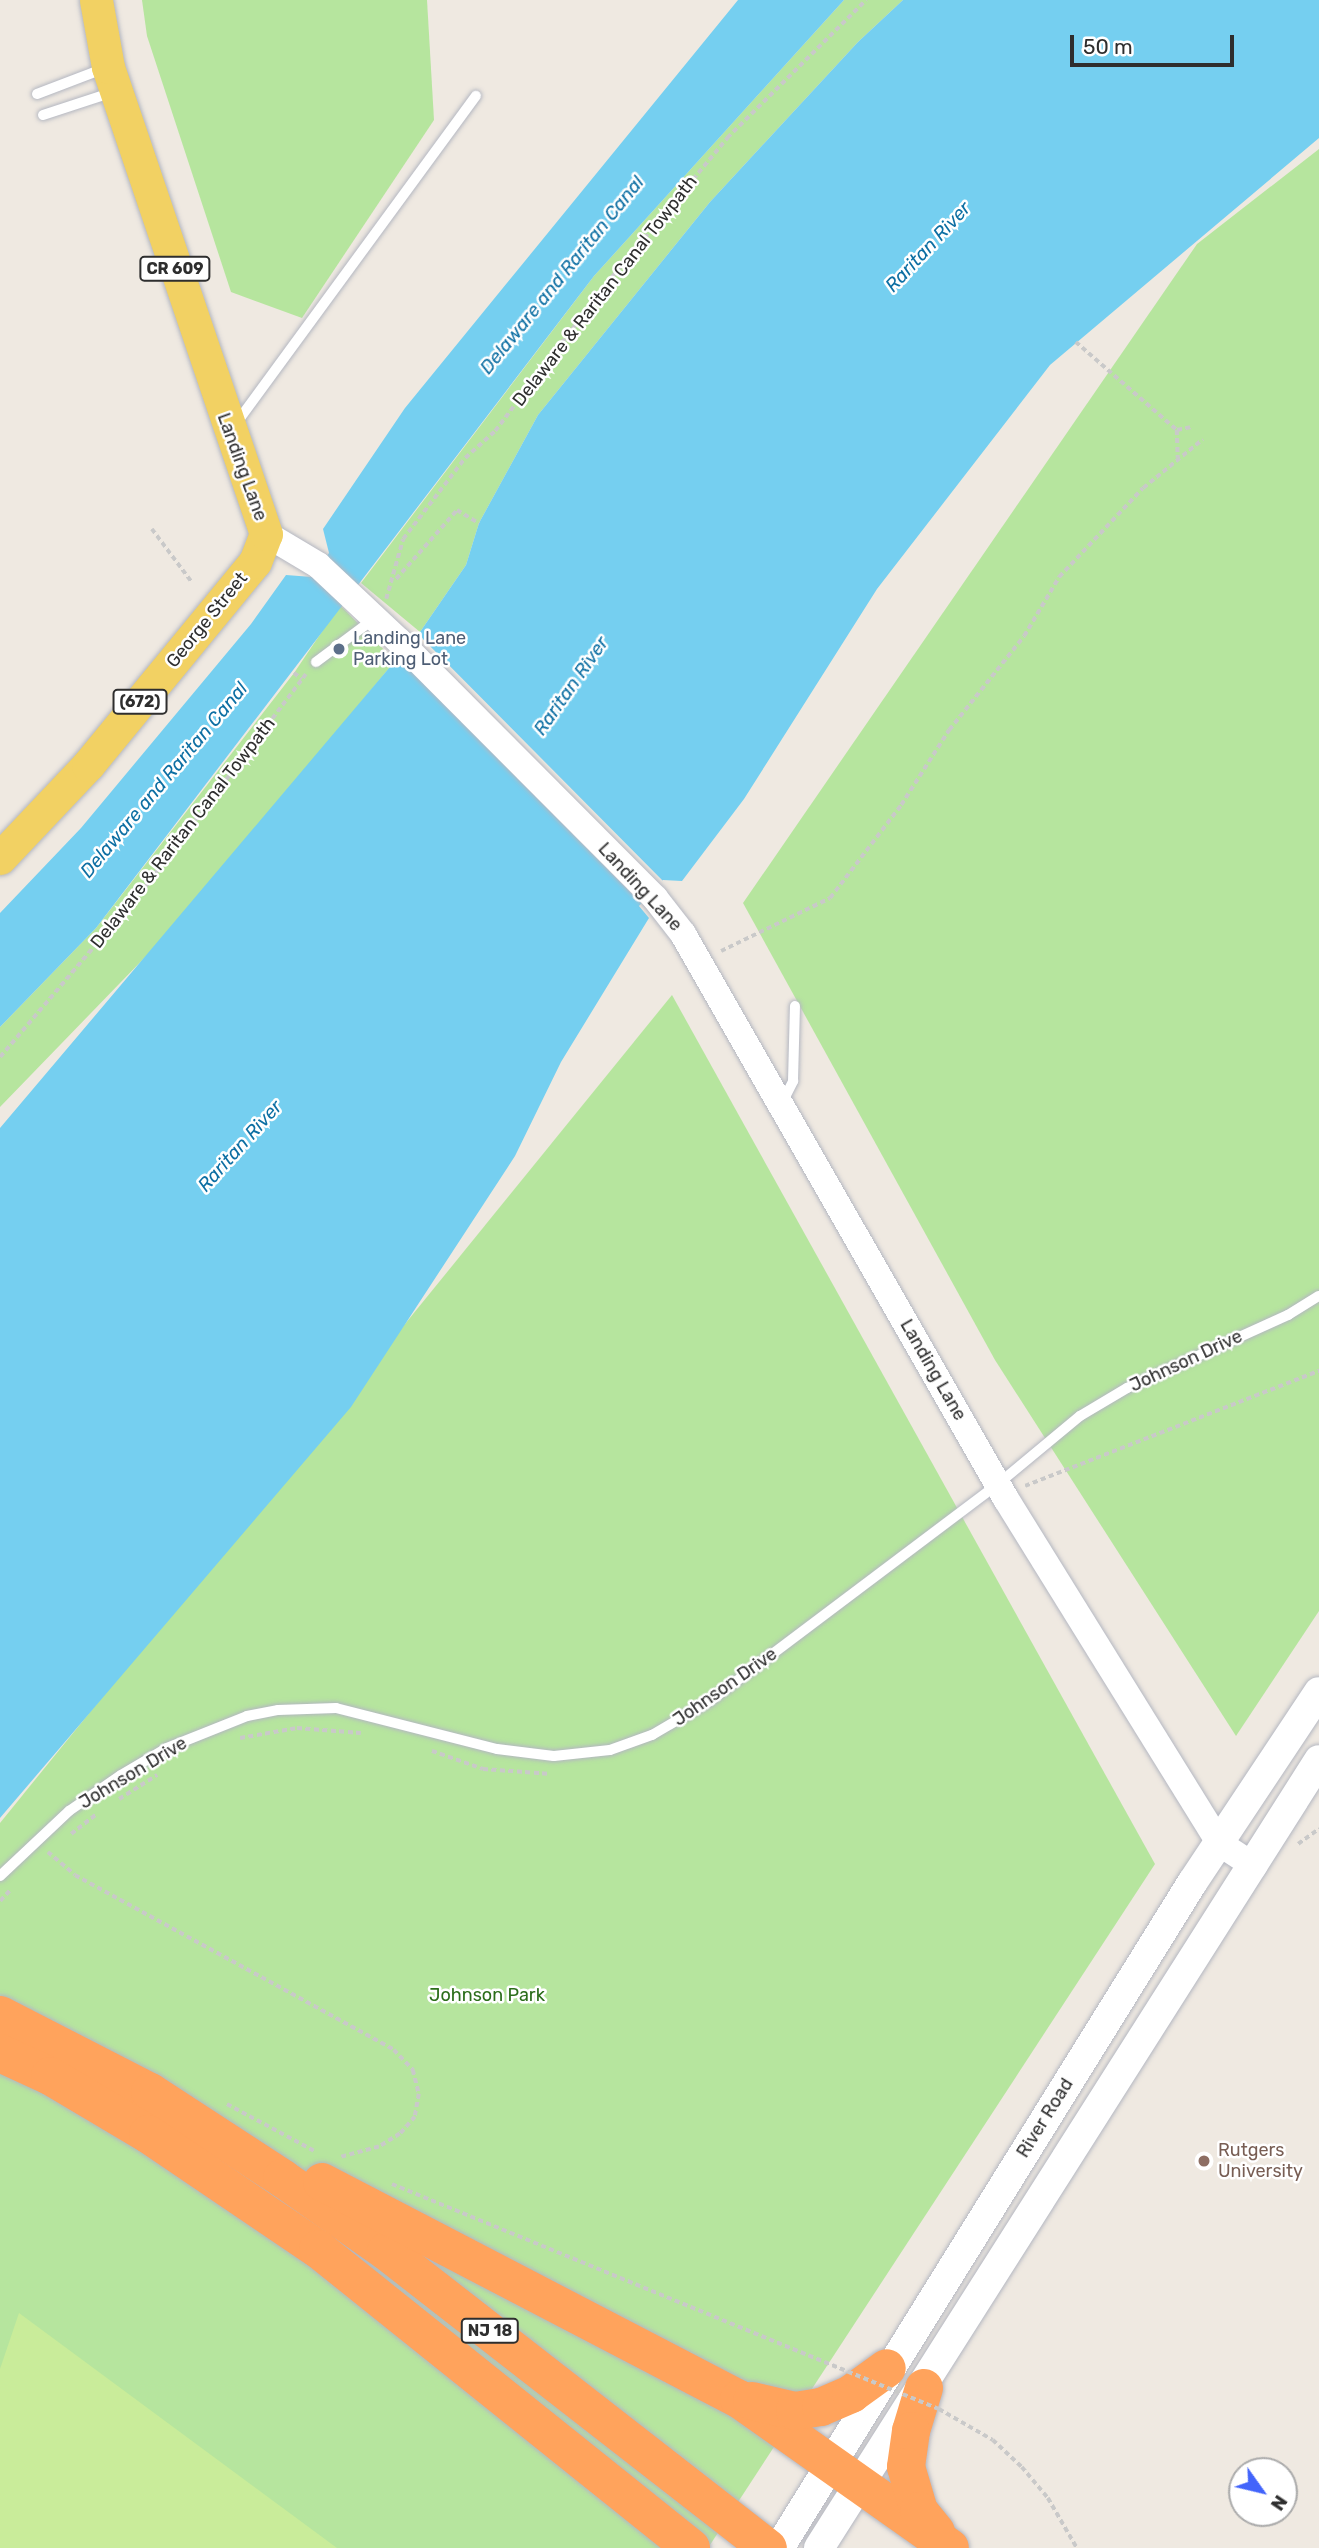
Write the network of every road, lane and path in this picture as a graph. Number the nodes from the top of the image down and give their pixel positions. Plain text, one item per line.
1 (96, 0) edge
2 (866, 0) edge
3 (112, 79) junction
4 (37, 94) dead end
5 (476, 96) dead end
6 (43, 115) dead end
7 (1076, 342) dead end
8 (1191, 427) dead end
9 (1177, 430) junction
10 (228, 432) junction
11 (1203, 439) dead end
12 (1178, 458) junction
13 (479, 523) dead end
14 (152, 529) dead end
15 (266, 534) junction
16 (394, 580) junction
17 (191, 581) dead end
18 (376, 612) junction
19 (316, 662) joint
20 (294, 673) dead end
21 (302, 679) junction
22 (0, 859) edge
23 (719, 953) dead end
24 (795, 1006) dead end
25 (0, 1057) edge
26 (782, 1103) junction
27 (1319, 1296) edge
28 (1319, 1371) edge
29 (1034, 1479) dead end
30 (998, 1485) junction
31 (1319, 1692) edge
32 (368, 1734) dead end
33 (237, 1739) dead end
34 (430, 1751) dead end
35 (1319, 1760) edge
36 (163, 1771) dead end
37 (564, 1773) dead end
38 (117, 1800) dead end
39 (105, 1807) dead end
40 (67, 1837) dead end
41 (1219, 1843) junction
42 (57, 1845) dead end
43 (48, 1853) junction
44 (40, 1861) dead end
45 (1254, 1867) junction
46 (0, 1876) edge
47 (15, 1886) dead end
48 (0, 1901) edge
49 (0, 2015) edge
50 (0, 2053) edge
51 (329, 2160) dead end
52 (286, 2172) junction
53 (392, 2185) dead end
54 (887, 2368) junction
55 (924, 2388) junction
56 (739, 2399) junction
57 (848, 2473) junction
58 (948, 2546) edge
59 (691, 2548) edge
60 (768, 2548) edge
61 (779, 2548) edge
62 (819, 2548) edge
63 (1077, 2548) edge

1 - 3 main road, Landing Lane / CR 609
2 - 16 path, Delaware & Raritan Canal Towpath
3 - 4 lane
3 - 6 lane
3 - 10 main road, Landing Lane / CR 609
5 - 10 lane
7 - 9 path
8 - 9 path
9 - 12 path
10 - 15 main road, Landing Lane / CR 609
11 - 12 path
12 - 23 path
13 - 16 path
14 - 17 path
15 - 18 street, Landing Lane
15 - 22 main road, George Street / (672)
16 - 18 path, Delaware & Raritan Canal Towpath
18 - 19 lane
18 - 26 street, Landing Lane
19 - 21 path, Delaware & Raritan Canal Towpath
20 - 21 path
21 - 25 path, Delaware & Raritan Canal Towpath
24 - 26 lane
26 - 30 street, Landing Lane
27 - 30 lane, Johnson Drive
28 - 29 path
30 - 41 street, Landing Lane
30 - 46 lane, Johnson Drive
31 - 41 main road, River Road
32 - 33 path
34 - 37 path
35 - 45 main road, River Road
36 - 38 path
39 - 40 path
41 - 45 street, Landing Lane
41 - 54 main road, River Road
42 - 43 path
43 - 44 path
43 - 51 path
45 - 55 main road, River Road
47 - 48 path
49 - 52 highway
50 - 59 highway, NJ 18
52 - 56 highway
52 - 60 highway, NJ 18
53 - 63 path, bridge
54 - 56 highway
54 - 57 main road, River Road
55 - 57 main road, River Road
55 - 58 highway
56 - 57 highway
57 - 58 highway
57 - 61 main road, River Road
57 - 62 main road, River Road

